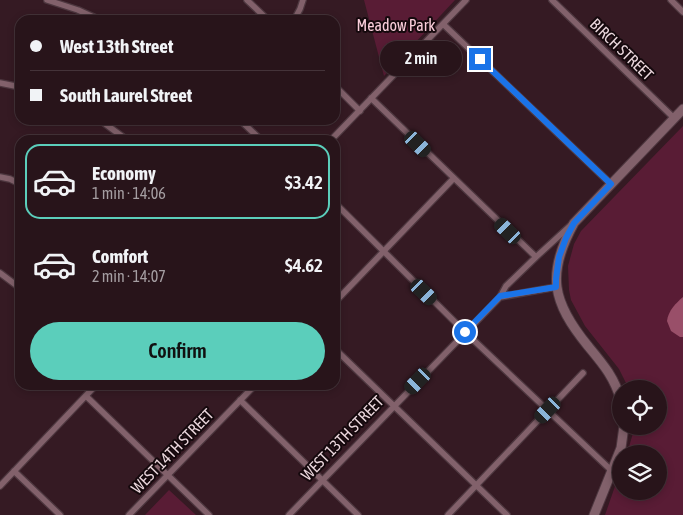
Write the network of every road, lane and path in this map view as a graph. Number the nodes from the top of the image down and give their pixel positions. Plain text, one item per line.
1 (48, 0) edge
2 (247, 0) edge
3 (303, 0) edge
4 (466, 0) edge
5 (552, 0) edge
6 (671, 0) edge
7 (683, 12) edge
8 (89, 15) edge
9 (263, 15) edge
10 (296, 15) edge
11 (443, 24) junction
12 (0, 83) edge
13 (15, 86) edge
14 (340, 91) edge
15 (371, 98) junction
16 (683, 109) edge
17 (360, 110) junction
18 (674, 118) junction
19 (107, 125) edge
20 (245, 125) edge
21 (120, 135) edge
22 (256, 135) edge
23 (337, 135) edge
24 (0, 177) edge
25 (454, 178) junction
26 (15, 182) edge
27 (611, 184) junction
28 (340, 208) edge
29 (574, 223) junction
30 (384, 252) junction
31 (536, 257) junction
32 (0, 273) edge
33 (15, 284) edge
34 (556, 287) junction
35 (500, 296) junction
36 (340, 297) edge
37 (465, 332) junction
38 (340, 354) edge
39 (584, 373) dead end
40 (613, 380) edge
41 (91, 390) edge
42 (250, 390) edge
43 (86, 396) junction
44 (240, 400) junction
45 (394, 406) junction
46 (548, 410) junction
47 (14, 471) junction
48 (612, 472) joint
49 (168, 475) junction
50 (322, 481) junction
51 (476, 485) junction
52 (0, 486) edge
53 (60, 515) edge
54 (129, 515) edge
55 (209, 515) edge
56 (289, 515) edge
57 (358, 515) edge
58 (448, 515) edge
59 (507, 515) edge
60 (594, 515) edge

1 - 8 street
2 - 9 street
3 - 10 street
4 - 11 street
5 - 18 street, BIRCH STREET
6 - 7 street
11 - 15 street
11 - 27 street
12 - 13 street
14 - 17 street
15 - 17 street
15 - 25 street
16 - 18 main road, WEST 13TH STREET
17 - 23 street
18 - 27 main road, WEST 13TH STREET
19 - 21 street
20 - 22 street
24 - 26 street
25 - 30 street
25 - 31 street
27 - 29 main road, WEST 13TH STREET
28 - 30 street
29 - 31 street, WEST 13TH STREET
29 - 34 main road
30 - 36 street
30 - 37 street
31 - 35 street, WEST 13TH STREET
32 - 33 street
34 - 35 street
34 - 40 main road
35 - 37 street, WEST 13TH STREET
37 - 45 street, WEST 13TH STREET
37 - 46 street
38 - 45 street
39 - 46 street
41 - 43 street
42 - 44 street, WEST 14TH STREET
43 - 47 street
43 - 49 street
44 - 49 street, WEST 14TH STREET
44 - 50 street
45 - 50 street, WEST 13TH STREET
45 - 51 street
46 - 48 street
46 - 51 street
47 - 52 street
47 - 53 street
48 - 60 main road
49 - 54 street, WEST 14TH STREET
49 - 55 street
50 - 56 street, WEST 13TH STREET
50 - 57 street
51 - 58 street
51 - 59 street

